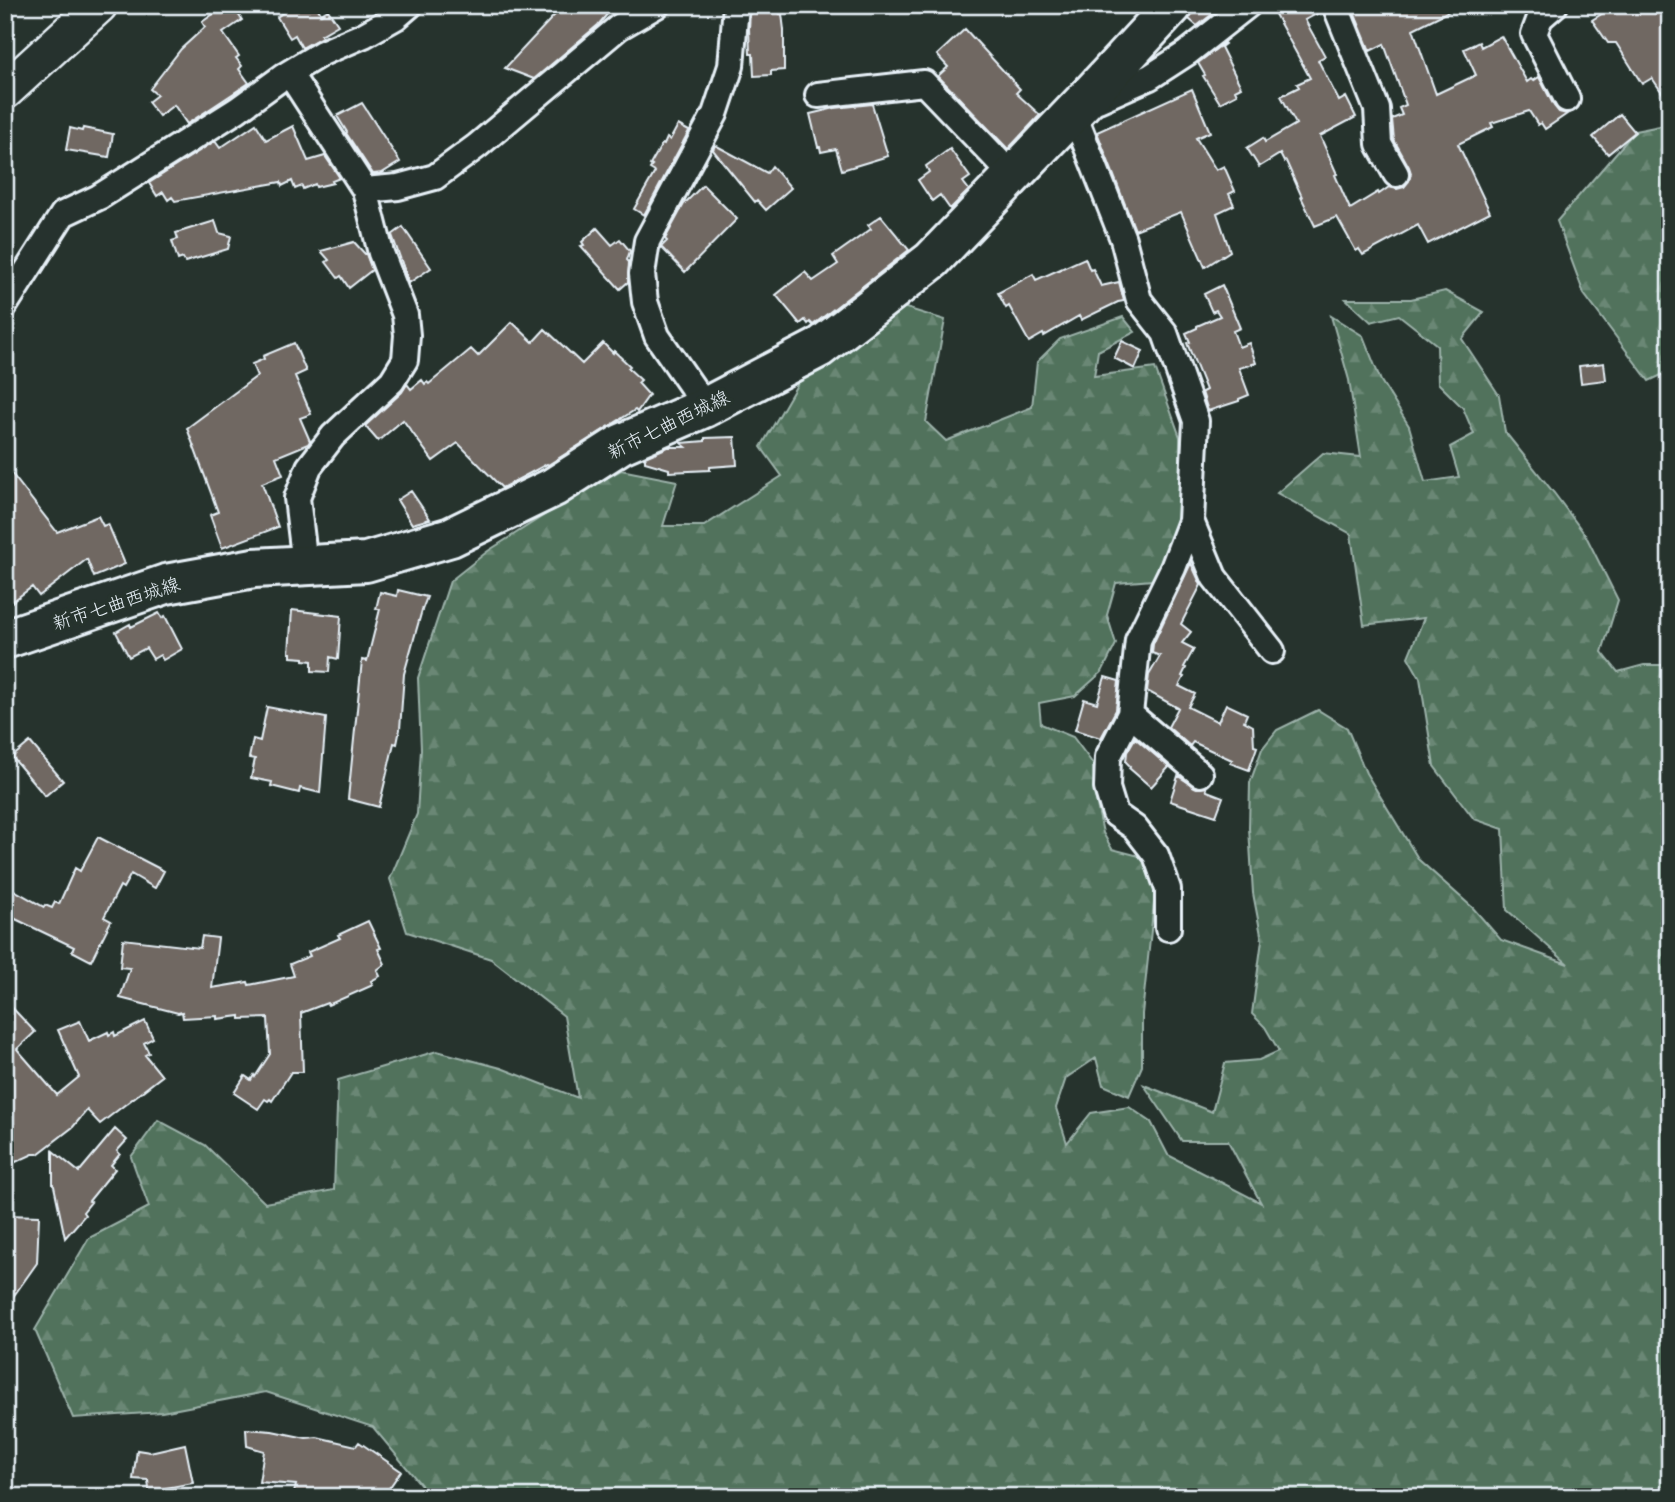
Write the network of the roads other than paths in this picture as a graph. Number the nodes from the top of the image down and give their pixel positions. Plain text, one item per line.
1 (99, 5) edge
2 (410, 5) edge
3 (657, 5) edge
4 (736, 5) edge
5 (1173, 5) edge
6 (1248, 5) edge
7 (1335, 5) edge
8 (1555, 5) edge
9 (284, 76) junction
10 (5, 91) edge
11 (818, 95) dead end
12 (1567, 99) dead end
13 (1080, 105) junction
14 (1396, 174) dead end
15 (1012, 176) junction
16 (365, 190) junction
17 (5, 304) edge
18 (706, 407) junction
19 (1191, 521) junction
20 (305, 565) junction
21 (5, 639) edge
22 (1272, 651) dead end
23 (1130, 714) junction
24 (1200, 774) dead end
25 (1168, 928) dead end

1 - 10 street
2 - 9 street
3 - 16 street
4 - 18 street
5 - 13 main road, 新市七曲西城線
6 - 13 street
7 - 14 street
8 - 12 street
9 - 16 street
9 - 17 street
11 - 15 street
13 - 15 main road, 新市七曲西城線
13 - 19 street
15 - 18 main road, 新市七曲西城線
16 - 20 street
18 - 20 main road, 新市七曲西城線
19 - 22 street
19 - 23 street
20 - 21 main road, 新市七曲西城線
23 - 24 street
23 - 25 street

